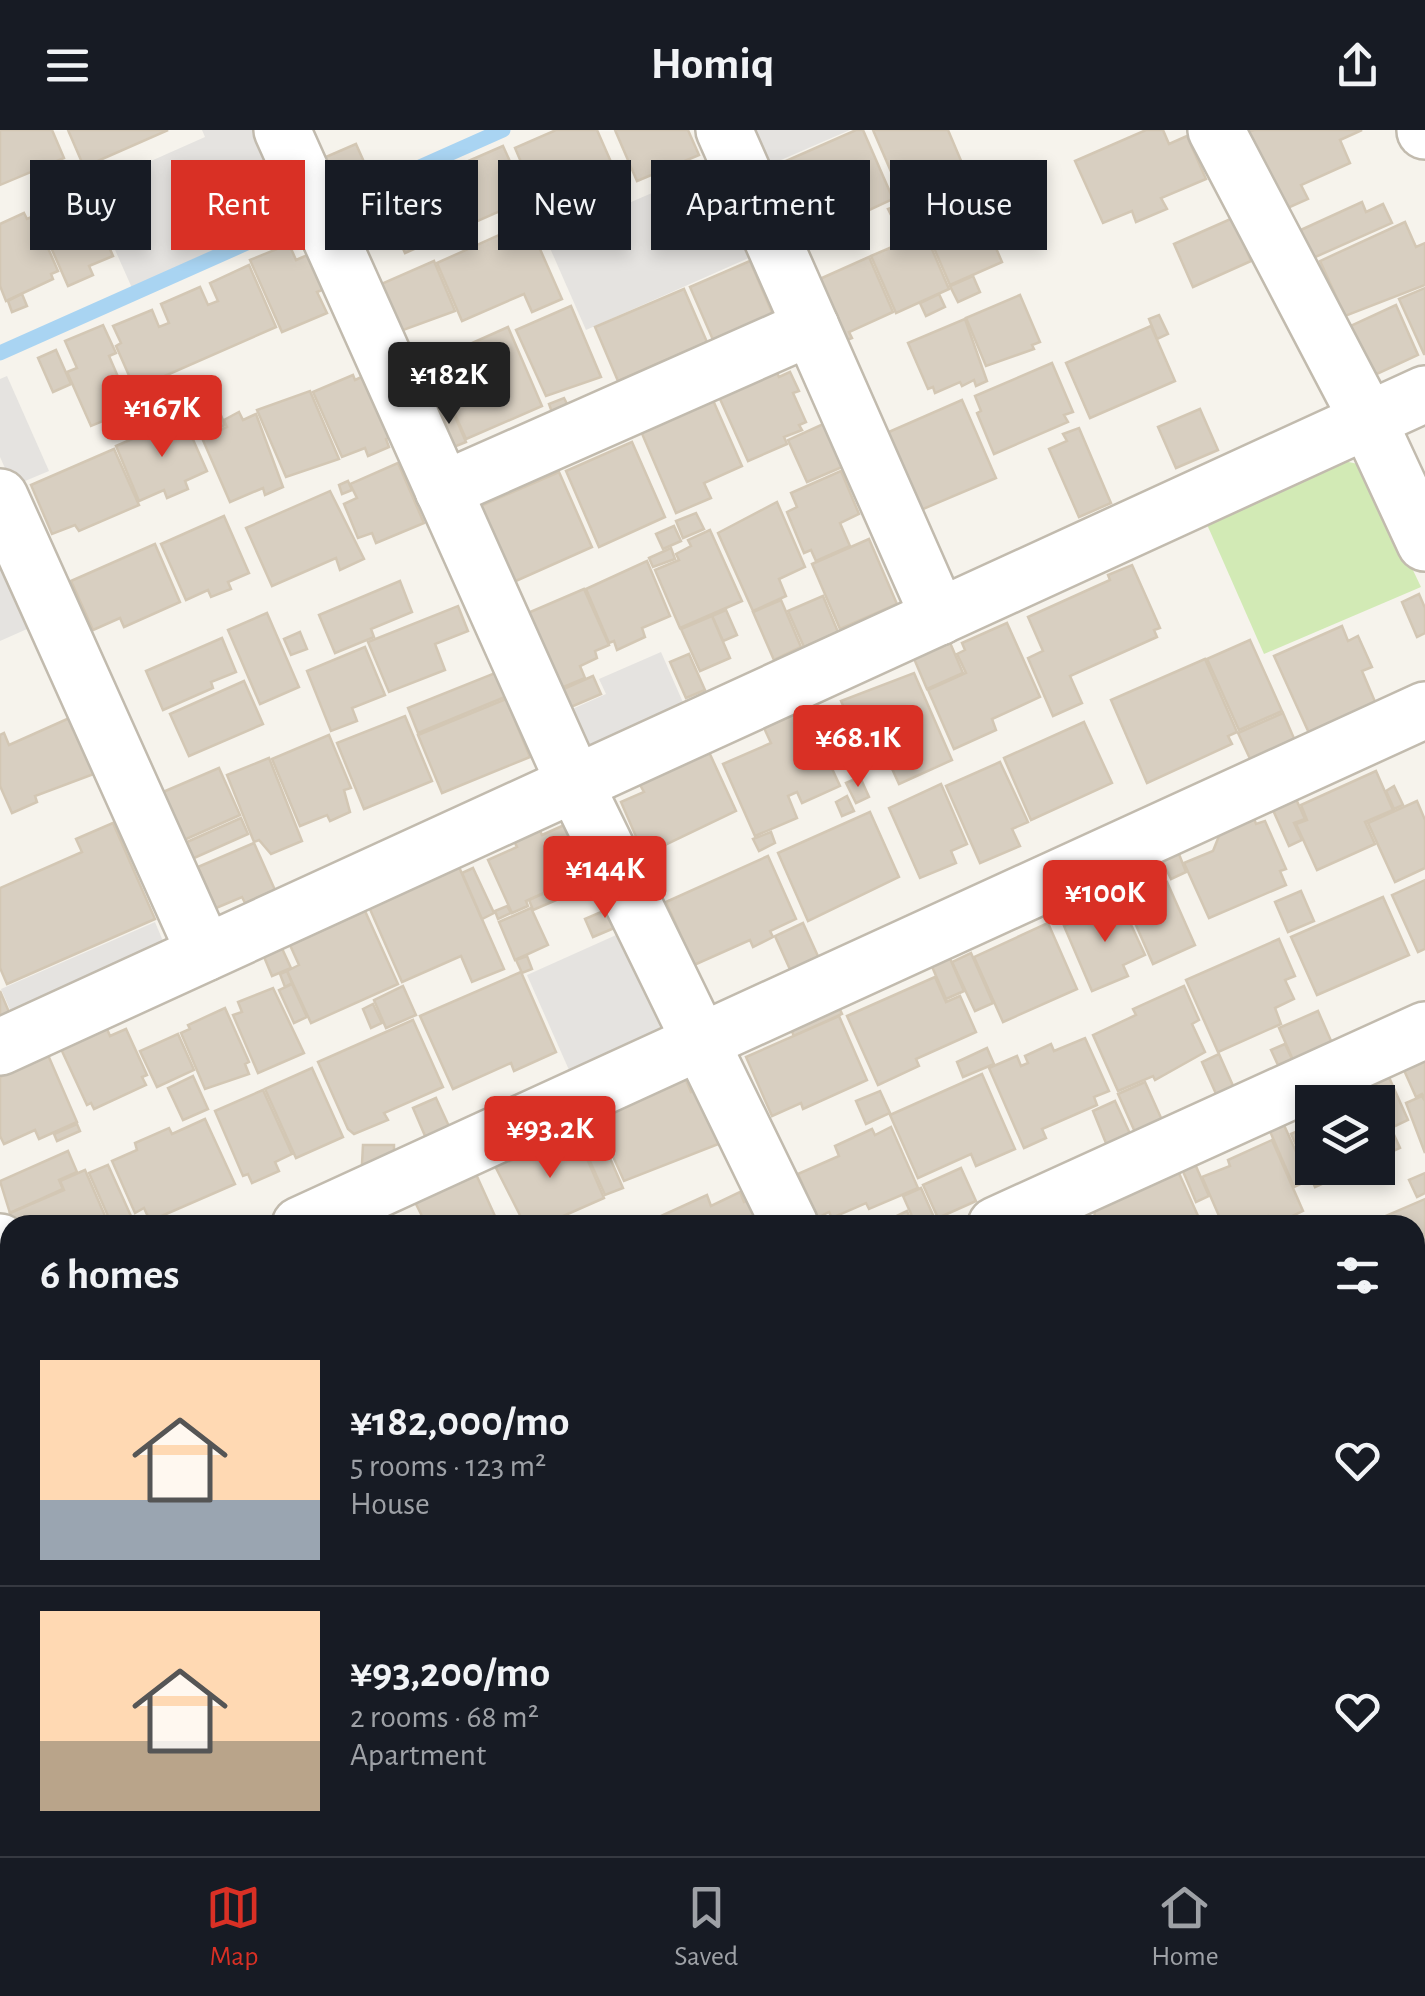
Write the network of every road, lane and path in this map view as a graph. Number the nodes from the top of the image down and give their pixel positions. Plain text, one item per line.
1 (282, 130) edge
2 (724, 130) edge
3 (1216, 130) edge
4 (811, 327) junction
5 (1425, 394) edge
6 (1368, 420) junction
7 (444, 490) junction
8 (0, 496) edge
9 (1425, 543) edge
10 (939, 617) junction
11 (1425, 710) edge
12 (576, 784) junction
13 (205, 954) junction
14 (1425, 1030) edge
15 (701, 1042) junction
16 (0, 1047) edge
17 (322, 1215) edge
18 (785, 1215) edge
19 (1018, 1215) edge

1 - 7 street
2 - 4 street
3 - 6 street
4 - 7 street
4 - 10 street
5 - 6 street
6 - 9 street
6 - 10 street
7 - 12 street
8 - 13 street
10 - 12 street
11 - 15 street
12 - 13 street
12 - 15 street
13 - 16 street
14 - 19 street
15 - 17 street
15 - 18 street

